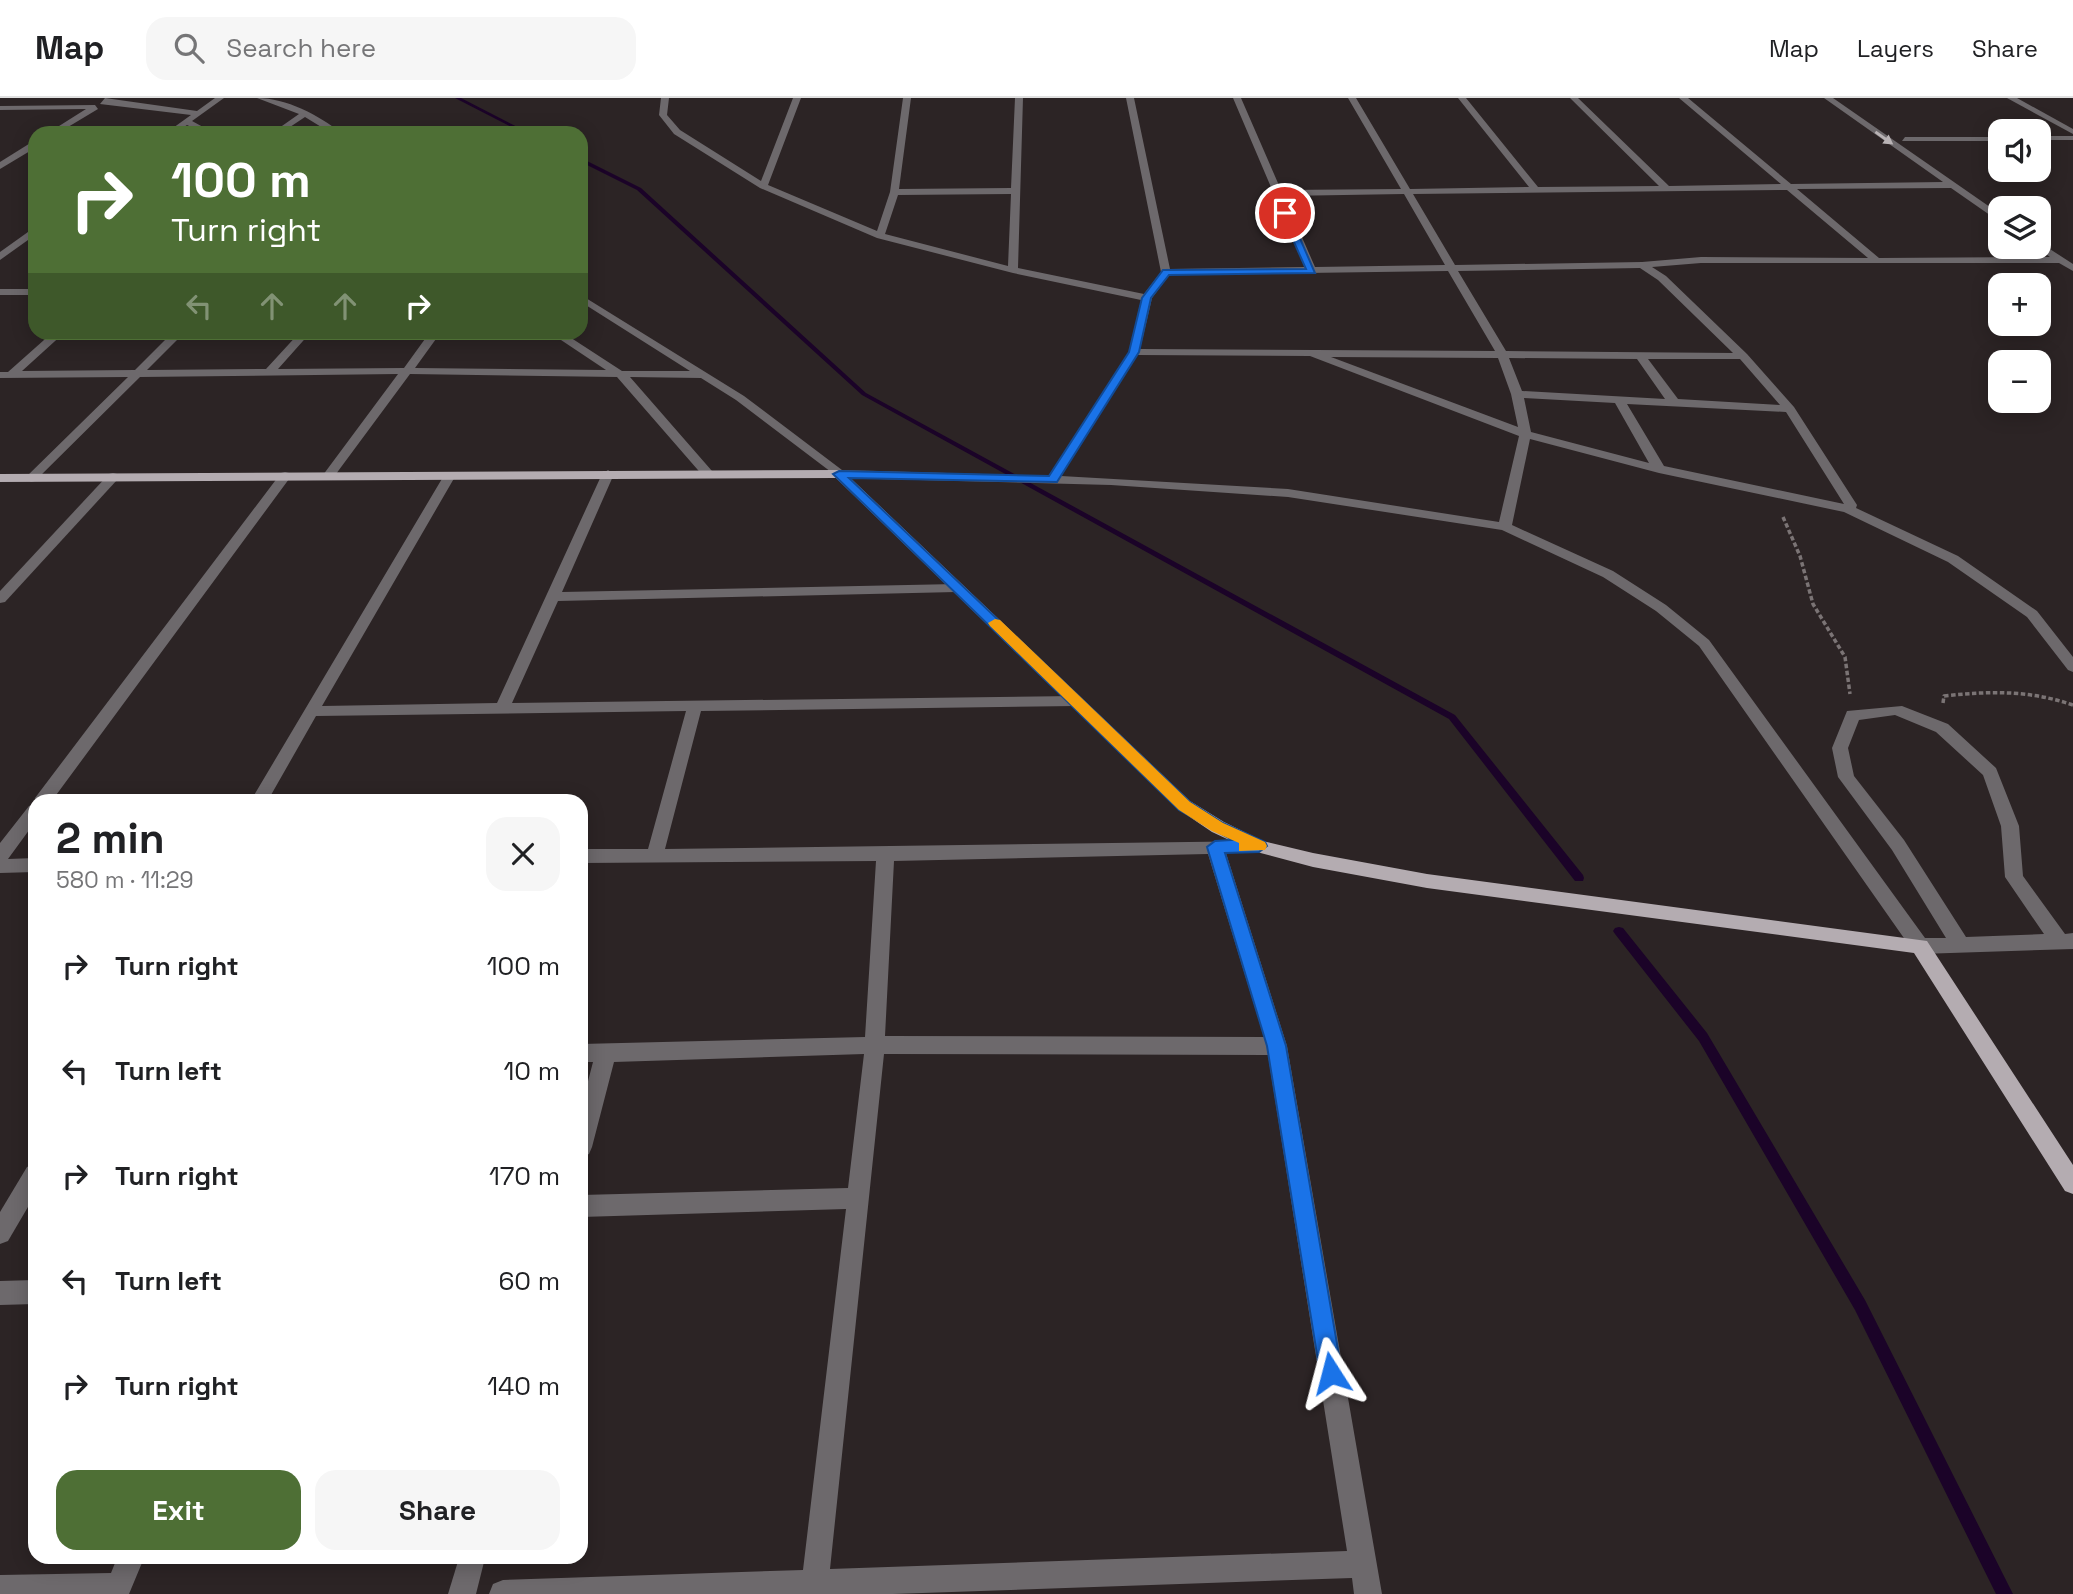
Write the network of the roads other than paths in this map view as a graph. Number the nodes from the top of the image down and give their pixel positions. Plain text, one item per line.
1 (9, 98) edge
2 (111, 98) edge
3 (220, 98) edge
4 (261, 98) edge
5 (665, 98) edge
6 (797, 98) edge
7 (907, 98) edge
8 (1018, 98) edge
9 (1130, 98) edge
10 (1237, 98) edge
11 (1352, 98) edge
12 (1462, 98) edge
13 (1574, 98) edge
14 (1683, 98) edge
15 (1828, 98) edge
16 (1844, 98) edge
17 (2011, 98) edge
18 (0, 105) edge
19 (99, 105) junction
20 (198, 113) junction
21 (304, 114) junction
22 (187, 122) junction
23 (64, 126) edge
24 (181, 126) edge
25 (195, 126) edge
26 (286, 126) edge
27 (325, 126) edge
28 (2073, 132) edge
29 (2051, 138) edge
30 (2073, 138) edge
31 (1905, 139) junction
32 (1988, 139) edge
33 (13, 149) dead end
34 (28, 149) edge
35 (28, 150) edge
36 (1927, 155) dead end
37 (0, 166) edge
38 (1952, 185) junction
39 (762, 186) junction
40 (1791, 187) junction
41 (1534, 188) junction
42 (1666, 188) junction
43 (1016, 191) junction
44 (1408, 191) junction
45 (894, 192) junction
46 (1276, 193) junction
47 (1988, 210) edge
48 (28, 236) edge
49 (880, 236) junction
50 (0, 241) edge
51 (21, 241) junction
52 (2051, 253) edge
53 (0, 257) edge
54 (2061, 260) junction
55 (1877, 261) junction
56 (1642, 265) junction
57 (2073, 268) edge
58 (1454, 269) junction
59 (1013, 270) junction
60 (1312, 271) junction
61 (1166, 272) junction
62 (0, 292) edge
63 (28, 292) edge
64 (1147, 298) junction
65 (588, 302) edge
66 (50, 340) edge
67 (172, 340) edge
68 (299, 340) edge
69 (430, 340) edge
70 (567, 340) edge
71 (1134, 352) junction
72 (1311, 353) junction
73 (1502, 354) junction
74 (1641, 356) junction
75 (1743, 356) junction
76 (408, 371) junction
77 (269, 372) junction
78 (140, 374) junction
79 (5, 375) edge
80 (701, 375) junction
81 (623, 376) junction
82 (1517, 394) junction
83 (1620, 401) junction
84 (1675, 404) junction
85 (1790, 409) junction
86 (1525, 434) junction
87 (1659, 469) junction
88 (608, 474) junction
89 (708, 474) junction
90 (839, 474) junction
91 (329, 475) junction
92 (450, 475) junction
93 (285, 476) junction
94 (113, 477) junction
95 (0, 478) edge
96 (32, 478) junction
97 (1053, 480) junction
98 (1848, 509) junction
99 (1505, 527) junction
100 (956, 588) junction
101 (554, 597) junction
102 (0, 598) edge
103 (2073, 667) edge
104 (1076, 701) junction
105 (695, 706) junction
106 (502, 709) junction
107 (313, 711) junction
108 (47, 794) edge
109 (263, 794) edge
110 (28, 819) edge
111 (1259, 846) junction
112 (1215, 847) junction
113 (886, 854) junction
114 (655, 855) junction
115 (0, 856) edge
116 (588, 856) edge
117 (28, 865) edge
118 (0, 866) edge
119 (2066, 942) edge
120 (1961, 945) junction
121 (1920, 946) junction
122 (875, 1045) junction
123 (1277, 1046) junction
124 (588, 1053) edge
125 (606, 1053) junction
126 (588, 1121) edge
127 (2073, 1184) edge
128 (28, 1186) edge
129 (858, 1198) junction
130 (588, 1206) edge
131 (0, 1233) edge
132 (28, 1292) edge
133 (0, 1293) edge
134 (128, 1564) edge
135 (470, 1564) edge
136 (1363, 1564) junction
137 (0, 1588) edge
138 (814, 1589) edge
139 (117, 1590) edge
140 (462, 1594) edge
141 (503, 1594) edge
142 (1368, 1594) edge

1 - 18 street
2 - 19 street
3 - 20 street
4 - 21 street
5 - 39 street
6 - 39 street
7 - 45 street
8 - 43 street
9 - 61 street
10 - 46 street
11 - 44 street
12 - 41 street
13 - 42 street
14 - 40 street
15 -> 38 street
16 - 31 street
17 - 28 street
18 - 19 street
19 - 20 street
19 - 23 street
20 - 22 street
21 - 26 street
21 - 27 street
22 - 24 street
22 - 25 street
29 - 30 street
31 - 32 street
31 - 36 street
33 - 34 street
35 - 37 street
38 - 40 street
38 - 47 street
39 - 49 street
40 - 42 street
40 - 55 street
41 - 42 street
41 - 44 street
43 - 45 street
43 - 59 street
44 - 46 street
44 - 58 street
45 - 49 street
46 - 60 street
48 - 51 street
49 - 59 street
50 - 51 street
51 - 53 street
52 - 54 street
54 - 55 street
54 - 57 street
55 - 56 street
56 - 58 street
56 - 75 street
58 - 60 street
58 - 73 street
59 - 64 street
60 - 61 street
61 - 64 street
62 - 63 street
64 - 71 street
65 - 80 street
66 - 79 street
67 - 78 street
68 - 77 street
69 - 76 street
70 - 81 street
71 - 72 street
71 - 97 street
72 - 73 street
72 - 86 street
73 - 74 street
73 - 82 street
74 - 75 street
74 - 84 street
75 - 85 street
76 - 77 street
76 - 81 street
76 - 91 street
77 - 78 street
78 - 79 street
78 - 96 street
80 - 81 street
80 - 90 street
81 - 89 street
82 - 83 street
82 - 86 street
83 - 84 street
83 - 87 street
84 - 85 street
85 - 98 street
86 - 87 street
86 - 99 street
87 - 98 street
88 - 89 main road
88 - 92 main road
88 - 101 street
89 - 90 main road
90 - 97 street
90 - 100 main road
91 - 92 main road
91 - 93 main road
92 - 107 street
93 - 94 main road
93 - 108 street
94 - 96 main road
94 - 102 street
95 - 96 main road
97 - 99 street
98 - 103 street
99 - 121 street
100 - 101 street
100 - 104 main road
101 - 106 street
104 - 105 street
104 - 111 main road
105 - 106 street
105 - 114 street
106 - 107 street
107 - 109 street
110 - 115 street
111 - 112 street
111 - 121 main road
112 - 113 street
112 - 123 street
113 - 114 street
113 - 122 street
114 - 116 street
117 - 118 street
119 - 120 street
119 - 120 street
120 - 121 street
121 - 127 main road
122 - 123 street
122 - 125 street
122 - 129 street
123 - 136 street
124 - 125 street
125 - 126 street
128 - 131 street
129 - 130 street
129 - 138 street
132 - 133 street
134 - 139 street
135 - 140 street
136 - 138 street
136 - 142 street
137 - 139 street
138 - 141 street

